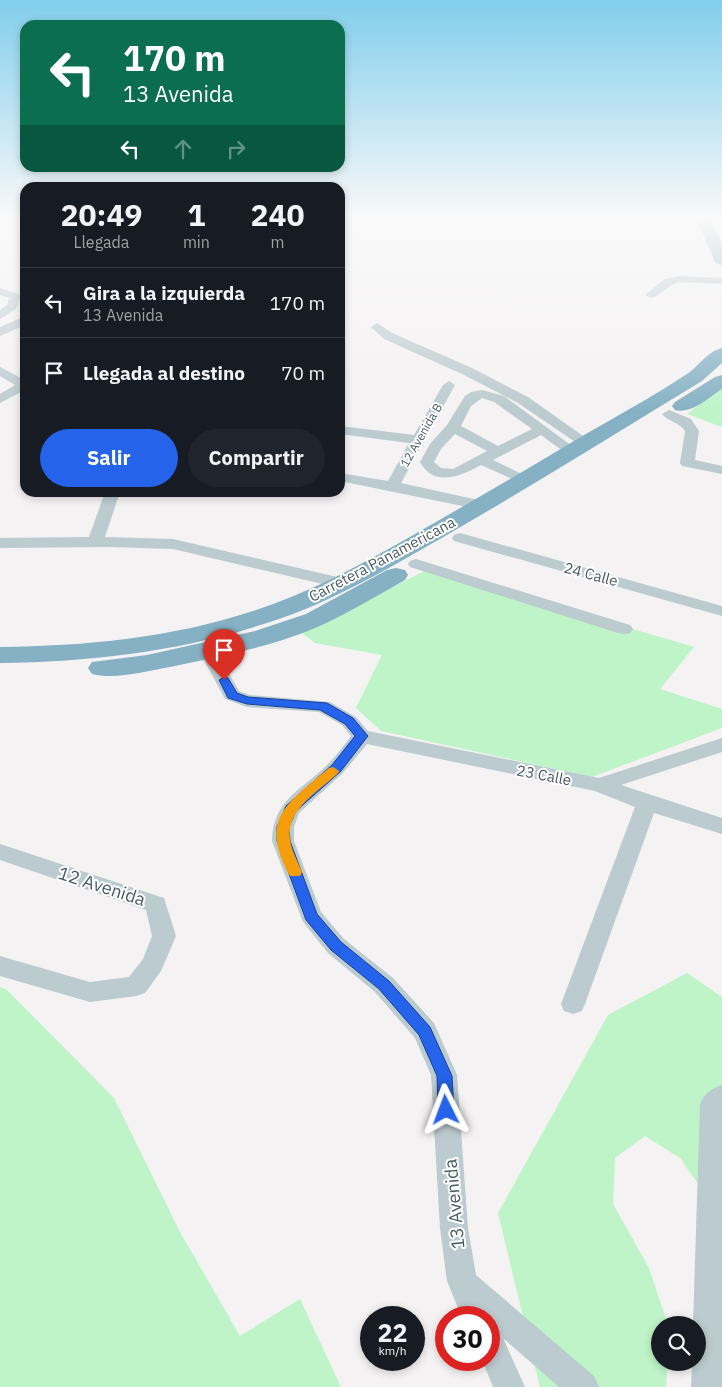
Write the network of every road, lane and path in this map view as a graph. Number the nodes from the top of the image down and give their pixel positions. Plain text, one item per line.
1 (666, 283) edge
2 (20, 290) edge
3 (651, 295) dead end
4 (4, 297) edge
5 (0, 315) edge
6 (20, 325) edge
7 (377, 326) dead end
8 (0, 332) edge
9 (722, 353) edge
10 (0, 371) edge
11 (20, 382) edge
12 (722, 382) edge
13 (449, 385) dead end
14 (20, 388) edge
15 (0, 399) edge
16 (669, 414) junction
17 (453, 427) junction
18 (542, 429) junction
19 (345, 431) edge
20 (418, 440) junction
21 (579, 447) junction
22 (498, 452) junction
23 (482, 460) junction
24 (722, 470) edge
25 (345, 479) edge
26 (523, 480) junction
27 (392, 486) junction
28 (111, 497) edge
29 (482, 504) junction
30 (460, 538) junction
31 (95, 542) junction
32 (0, 543) edge
33 (416, 564) junction
34 (340, 582) junction
35 (722, 611) edge
36 (624, 629) dead end
37 (208, 651) junction
38 (0, 655) edge
39 (0, 673) edge
40 (362, 736) junction
41 (722, 745) edge
42 (599, 785) junction
43 (647, 803) junction
44 (722, 826) edge
45 (0, 852) edge
46 (0, 966) edge
47 (573, 1004) dead end
48 (722, 1096) edge
49 (462, 1281) junction
50 (473, 1306) edge
51 (500, 1366) edge
52 (509, 1387) edge
53 (583, 1387) edge
54 (707, 1387) edge

1 - 3 street
2 - 4 street
4 - 5 street
6 - 8 street
7 - 21 street
9 - 21 highway, Carretera Panamericana
10 - 11 street
12 - 16 highway, Carretera Panamericana
13 - 20 street, 12 Avenida B
14 - 15 street
16 - 24 street
16 - 30 highway, Carretera Panamericana
17 - 18 street
17 - 22 street
17 - 23 street
18 - 21 street
18 - 22 street
19 - 20 street
20 - 27 street, 12 Avenida B
21 - 26 highway, Carretera Panamericana
22 - 23 street
23 - 26 street
25 - 27 street
26 - 29 highway, Carretera Panamericana
27 - 29 street
28 - 31 street
29 - 34 highway, Carretera Panamericana
30 - 33 highway, Carretera Panamericana
30 - 35 street, 24 Calle
31 - 32 street
31 - 34 street
33 - 36 street
33 - 37 highway, Carretera Panamericana
34 - 38 highway, Carretera Panamericana
37 - 39 highway, Carretera Panamericana
37 - 40 street
40 - 42 street, 23 Calle
40 - 49 street, 13 Avenida
41 - 42 street
42 - 43 street, 23 Calle
43 - 44 street, 23 Calle
43 - 47 street
45 - 46 street, 12 Avenida
48 - 54 street
49 - 50 street, 13 Avenida
49 - 53 street
51 - 52 street

